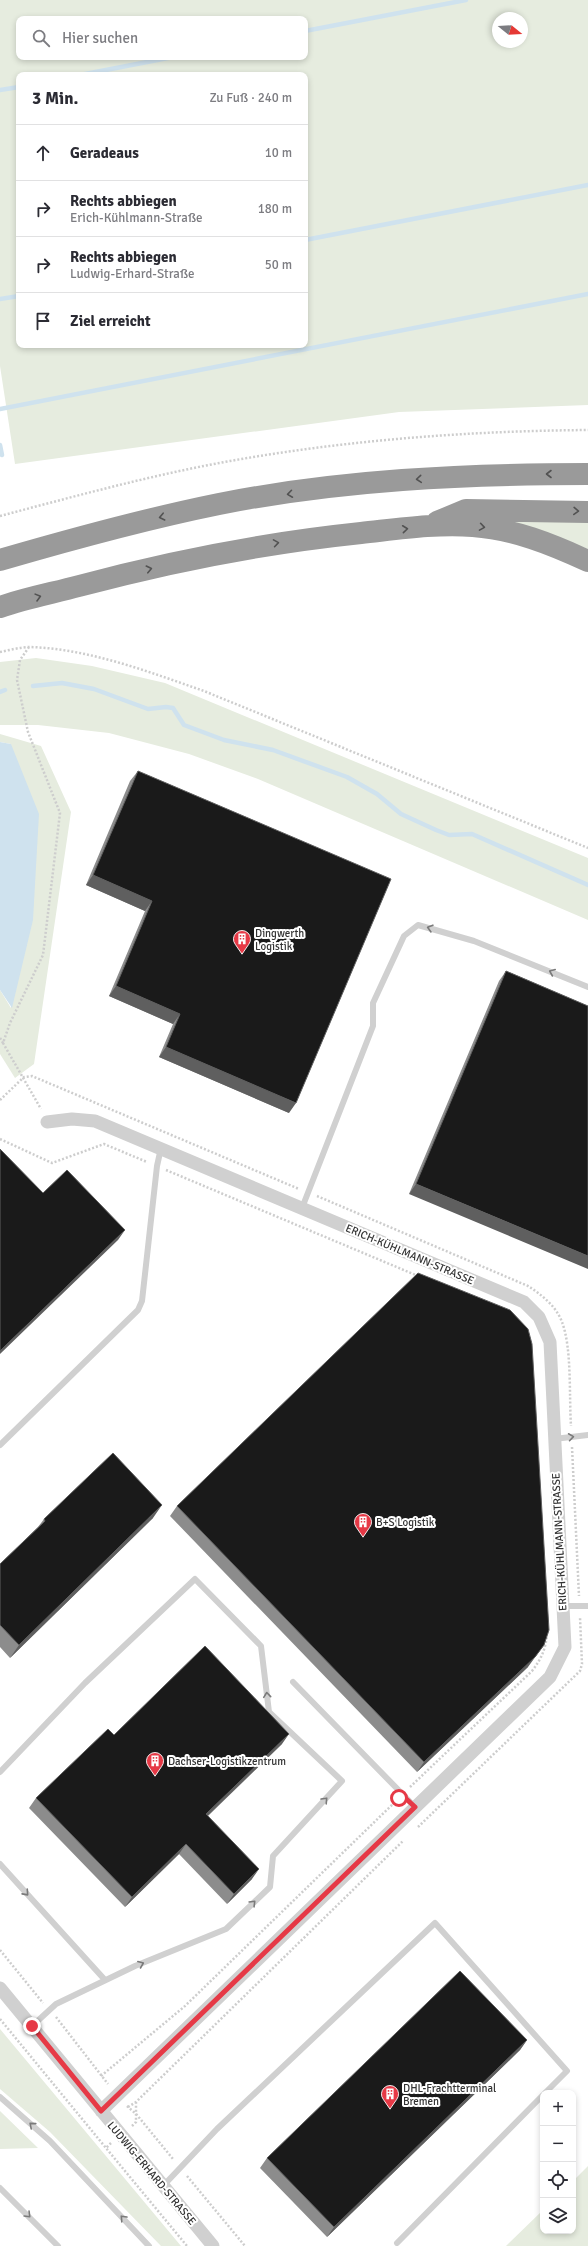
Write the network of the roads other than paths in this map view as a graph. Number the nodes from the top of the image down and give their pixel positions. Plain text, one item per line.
1 (588, 474) edge
2 (588, 512) edge
3 (429, 526) junction
4 (0, 560) edge
5 (588, 561) edge
6 (0, 607) edge
7 (588, 987) edge
8 (47, 1122) road end
9 (161, 1148) junction
10 (302, 1208) junction
11 (588, 1435) edge
12 (554, 1440) junction
13 (0, 1445) edge
14 (562, 1606) junction
15 (588, 1606) edge
16 (293, 1682) dead end
17 (0, 1772) edge
18 (415, 1807) junction
19 (0, 1864) edge
20 (105, 1980) junction
21 (0, 1989) edge
22 (32, 2026) junction
23 (548, 2090) edge
24 (0, 2097) edge
25 (540, 2098) edge
26 (101, 2111) junction
27 (163, 2186) junction
28 (0, 2188) edge
29 (397, 2243) dead end
30 (58, 2246) edge
31 (149, 2246) edge
32 (213, 2246) edge

1 -> 4 highway
3 -> 2 highway
3 -> 5 highway
6 -> 3 highway
7 -> 10 lane
8 - 9 street, ERICH-KÜHLMANN-STRASSE
9 - 10 street, ERICH-KÜHLMANN-STRASSE
9 - 13 lane
10 - 12 street, ERICH-KÜHLMANN-STRASSE
11 - 12 lane
12 - 14 street, ERICH-KÜHLMANN-STRASSE
14 - 15 lane
14 - 18 street, ERICH-KÜHLMANN-STRASSE
16 - 18 lane
20 -> 17 lane
18 - 26 street, ERICH-KÜHLMANN-STRASSE
19 -> 20 lane
20 - 22 lane
21 - 22 street, LUDWIG-ERHARD-STRASSE
22 - 26 street, LUDWIG-ERHARD-STRASSE
23 - 27 lane
31 -> 24 lane
25 - 29 lane
26 - 27 street, LUDWIG-ERHARD-STRASSE
27 - 32 street, LUDWIG-ERHARD-STRASSE
28 -> 30 lane

